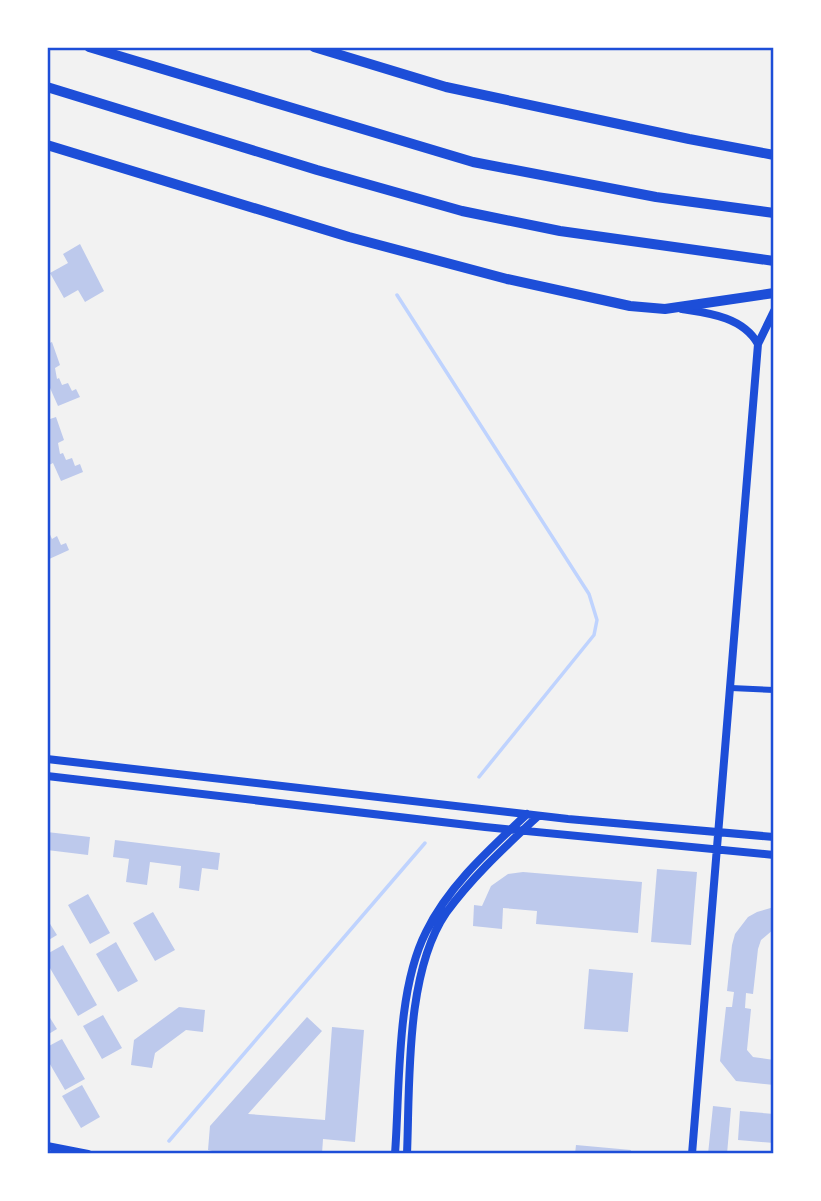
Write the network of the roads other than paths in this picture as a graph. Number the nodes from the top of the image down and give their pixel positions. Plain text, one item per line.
1 (89, 47) edge
2 (314, 47) edge
3 (47, 87) edge
4 (47, 145) edge
5 (774, 155) edge
6 (774, 214) edge
7 (774, 261) edge
8 (774, 293) edge
9 (676, 308) junction
10 (774, 311) edge
11 (758, 344) junction
12 (731, 688) junction
13 (774, 690) edge
14 (47, 759) edge
15 (47, 776) edge
16 (527, 814) junction
17 (538, 816) junction
18 (512, 828) junction
19 (524, 829) junction
20 (719, 831) junction
21 (774, 836) edge
22 (718, 849) junction
23 (774, 855) edge
24 (47, 1146) edge
25 (88, 1154) edge
26 (395, 1154) edge
27 (407, 1154) edge
28 (692, 1154) edge

1 - 6 highway
2 - 5 main road
3 - 7 highway
4 - 9 main road
8 - 9 main road
9 - 11 street
10 - 11 street
11 - 12 street
12 - 13 street
12 - 20 street
14 - 16 street
15 - 18 street
16 - 17 street
16 - 18 street
17 - 19 street
17 - 20 street
18 - 19 street
18 - 26 street
19 - 22 street
19 - 27 street
20 - 21 street
20 - 22 street
22 - 23 street
22 - 28 street
24 - 25 street

